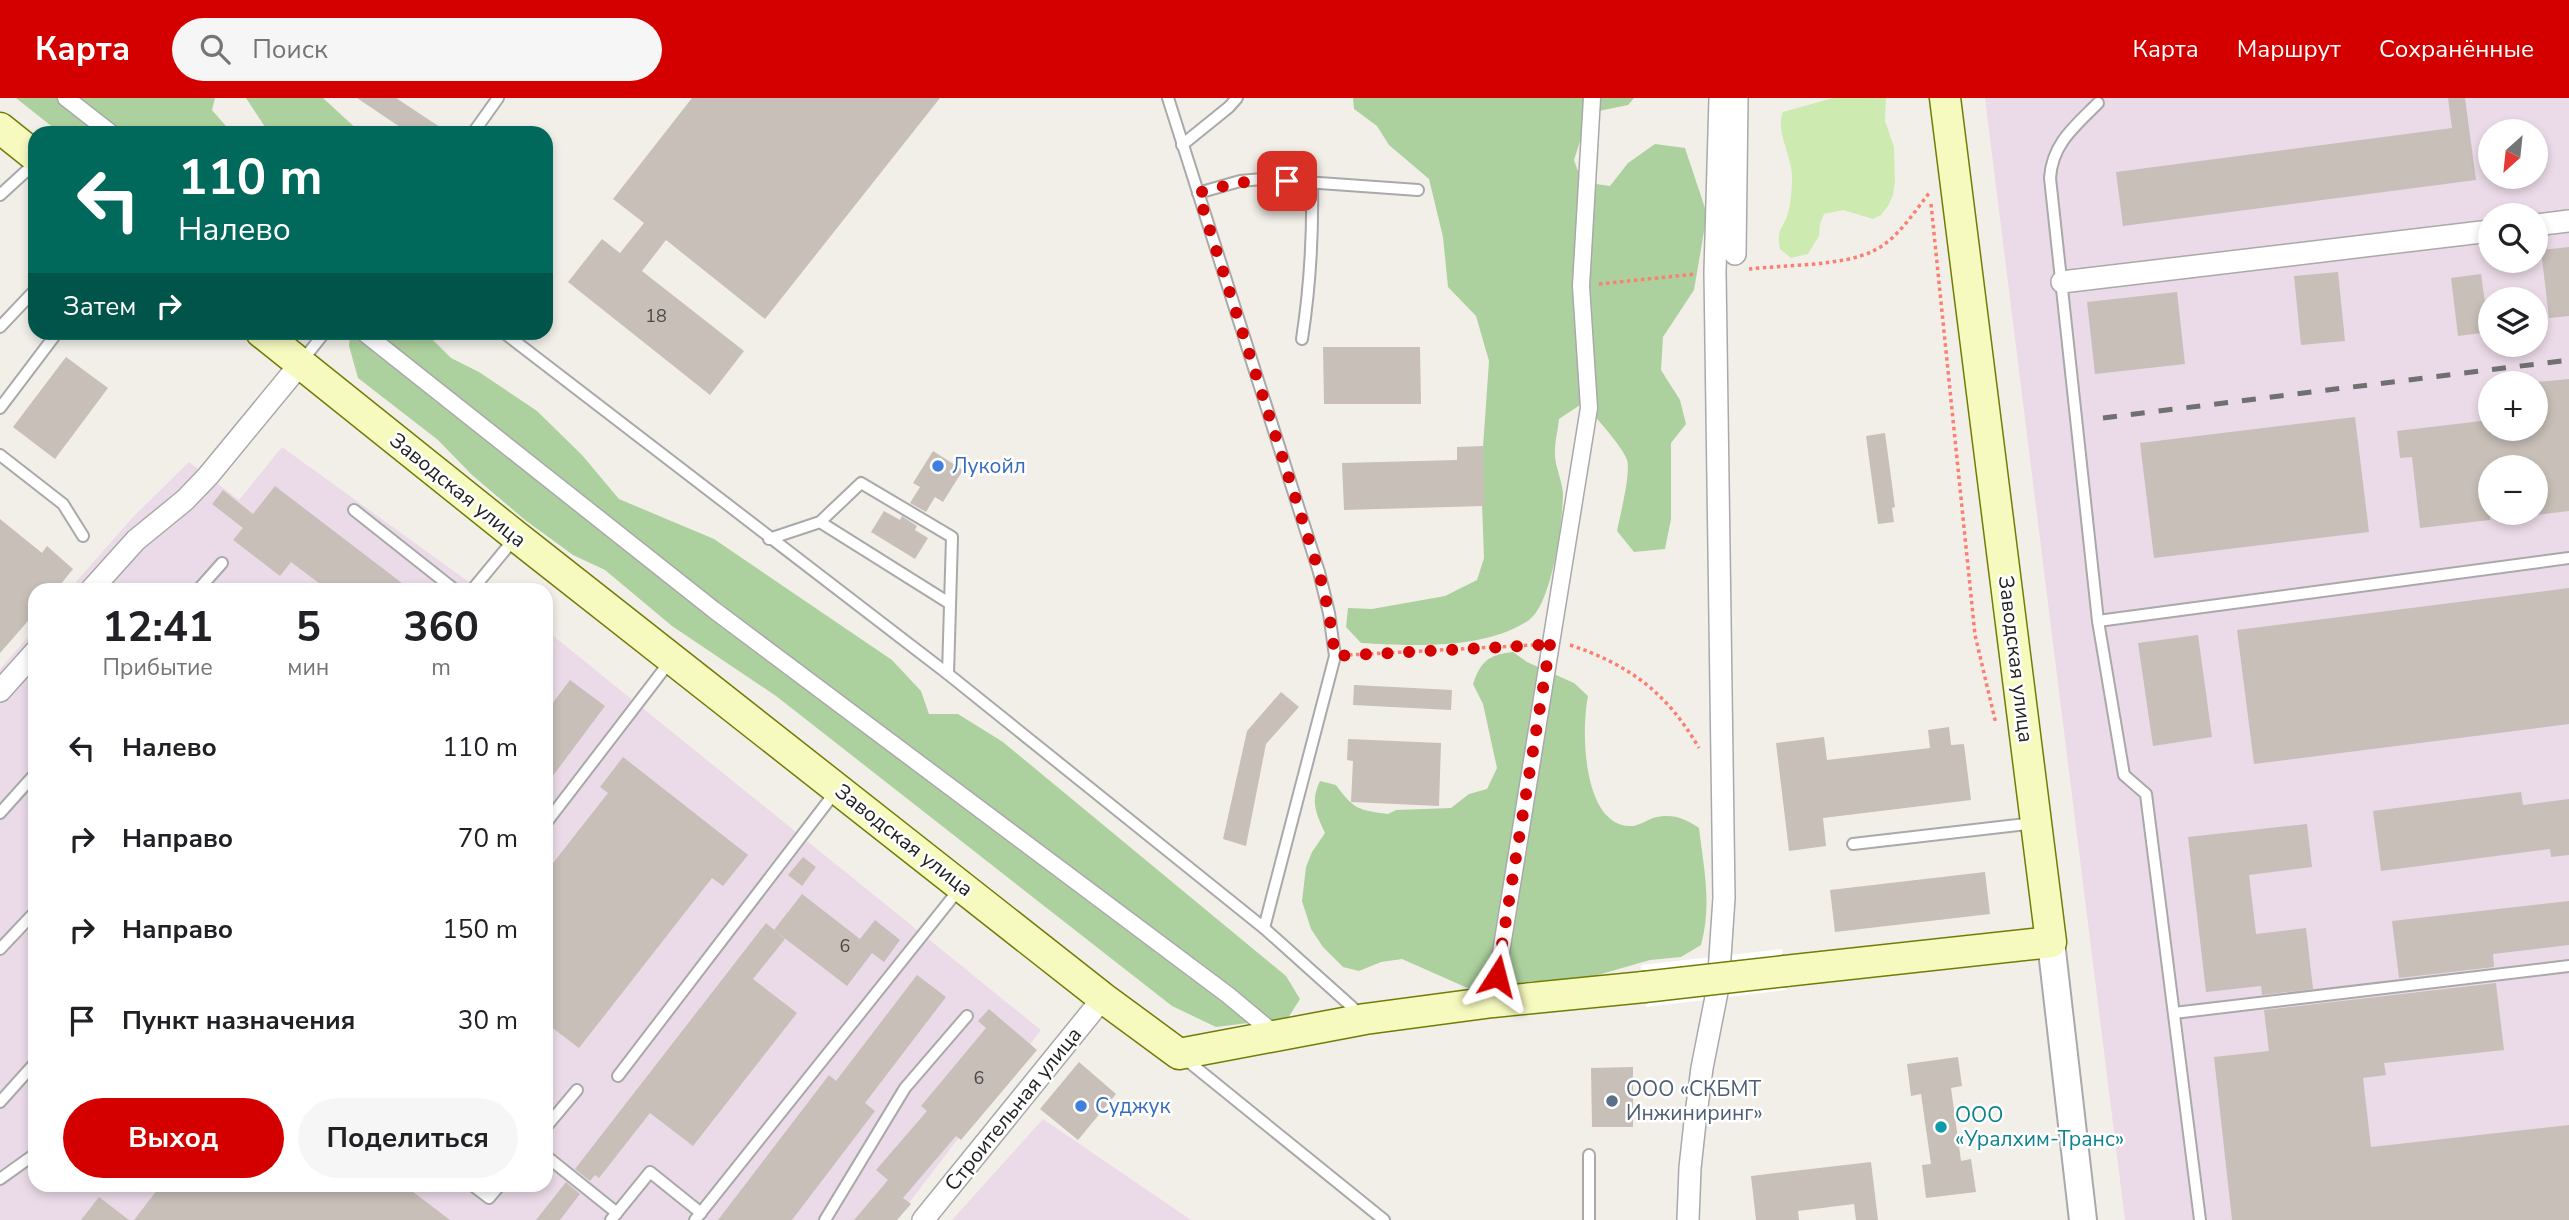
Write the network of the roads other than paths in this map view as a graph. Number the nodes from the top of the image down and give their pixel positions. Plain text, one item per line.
1 (66, 98) edge
2 (498, 98) edge
3 (1167, 98) edge
4 (1237, 98) edge
5 (1592, 98) edge
6 (1720, 98) edge
7 (1737, 98) edge
8 (1945, 98) edge
9 (2098, 103) dead end
10 (102, 126) edge
11 (478, 126) edge
12 (0, 128) edge
13 (1182, 145) junction
14 (28, 150) edge
15 (28, 169) edge
16 (1312, 183) junction
17 (1418, 190) dead end
18 (1198, 193) junction
19 (0, 195) edge
20 (2569, 221) edge
21 (2548, 224) edge
22 (2478, 232) edge
23 (1735, 254) dead end
24 (2062, 282) junction
25 (28, 297) edge
26 (0, 327) edge
27 (1302, 339) dead end
28 (51, 340) edge
29 (271, 340) edge
30 (319, 340) edge
31 (373, 340) edge
32 (513, 340) edge
33 (301, 363) junction
34 (0, 408) edge
35 (0, 455) edge
36 (354, 510) dead end
37 (820, 522) junction
38 (83, 536) dead end
39 (517, 537) junction
40 (769, 539) junction
41 (2569, 558) edge
42 (222, 562) dead end
43 (97, 583) edge
44 (204, 583) edge
45 (446, 583) edge
46 (478, 583) edge
47 (949, 603) junction
48 (2098, 621) junction
49 (673, 658) junction
50 (28, 660) edge
51 (948, 674) junction
52 (0, 691) edge
53 (28, 782) edge
54 (838, 788) junction
55 (0, 813) edge
56 (553, 814) edge
57 (2037, 823) junction
58 (1853, 844) dead end
59 (961, 886) junction
60 (28, 919) edge
61 (1264, 928) junction
62 (2051, 942) junction
63 (0, 949) edge
64 (2569, 966) edge
65 (1103, 998) junction
66 (1493, 1002) junction
67 (2174, 1013) junction
68 (967, 1016) dead end
69 (1365, 1019) junction
70 (1276, 1035) junction
71 (1179, 1054) junction
72 (28, 1071) edge
73 (618, 1076) dead end
74 (576, 1090) dead end
75 (0, 1101) edge
76 (553, 1118) edge
77 (1589, 1155) dead end
78 (28, 1159) edge
79 (553, 1162) edge
80 (0, 1179) edge
81 (614, 1216) edge
82 (698, 1216) edge
83 (825, 1220) edge
84 (923, 1220) edge
85 (1384, 1220) edge
86 (1589, 1220) edge
87 (1688, 1220) edge
88 (2083, 1220) edge
89 (2200, 1220) edge

1 - 10 street
2 - 11 lane
3 - 13 lane
4 - 13 lane
5 - 66 street
6 - 87 street
7 - 23 street
8 - 57 main road, Заводская улица
9 - 24 lane
12 - 14 main road
13 - 18 lane
15 - 19 lane
16 - 17 lane
16 - 18 lane
16 - 27 lane
18 - 61 lane
20 - 21 street
22 - 24 street
24 - 48 lane
25 - 26 lane
28 - 34 lane
29 - 33 main road, Заводская улица
30 - 33 lane
31 - 70 street
32 - 40 lane
33 - 39 main road, Заводская улица
33 - 43 street
35 - 38 lane
36 - 45 lane
37 - 40 lane
37 - 47 lane
37 - 47 lane
39 - 46 lane
39 - 49 main road, Заводская улица
40 - 51 lane
41 - 48 lane
42 - 44 lane
47 - 51 lane
48 - 67 lane
49 - 54 main road, Заводская улица
49 - 56 lane
50 - 52 street
51 - 61 lane
53 - 55 lane
54 - 59 main road, Заводская улица
54 - 73 lane
57 - 58 lane
57 - 62 main road, Заводская улица
59 - 65 main road, Заводская улица
59 - 82 lane
60 - 63 lane
61 - 69 lane
62 - 66 main road, bridge
62 - 88 street, Заводская улица
64 - 67 lane
65 - 71 main road, Заводская улица
65 - 84 street, Строительная улица
66 - 69 main road
67 - 89 lane
68 - 83 lane
69 - 70 main road
70 - 71 main road
71 - 85 lane
72 - 75 lane
74 - 76 lane
77 - 86 lane
78 - 80 lane
79 - 81 lane
81 - 82 lane

